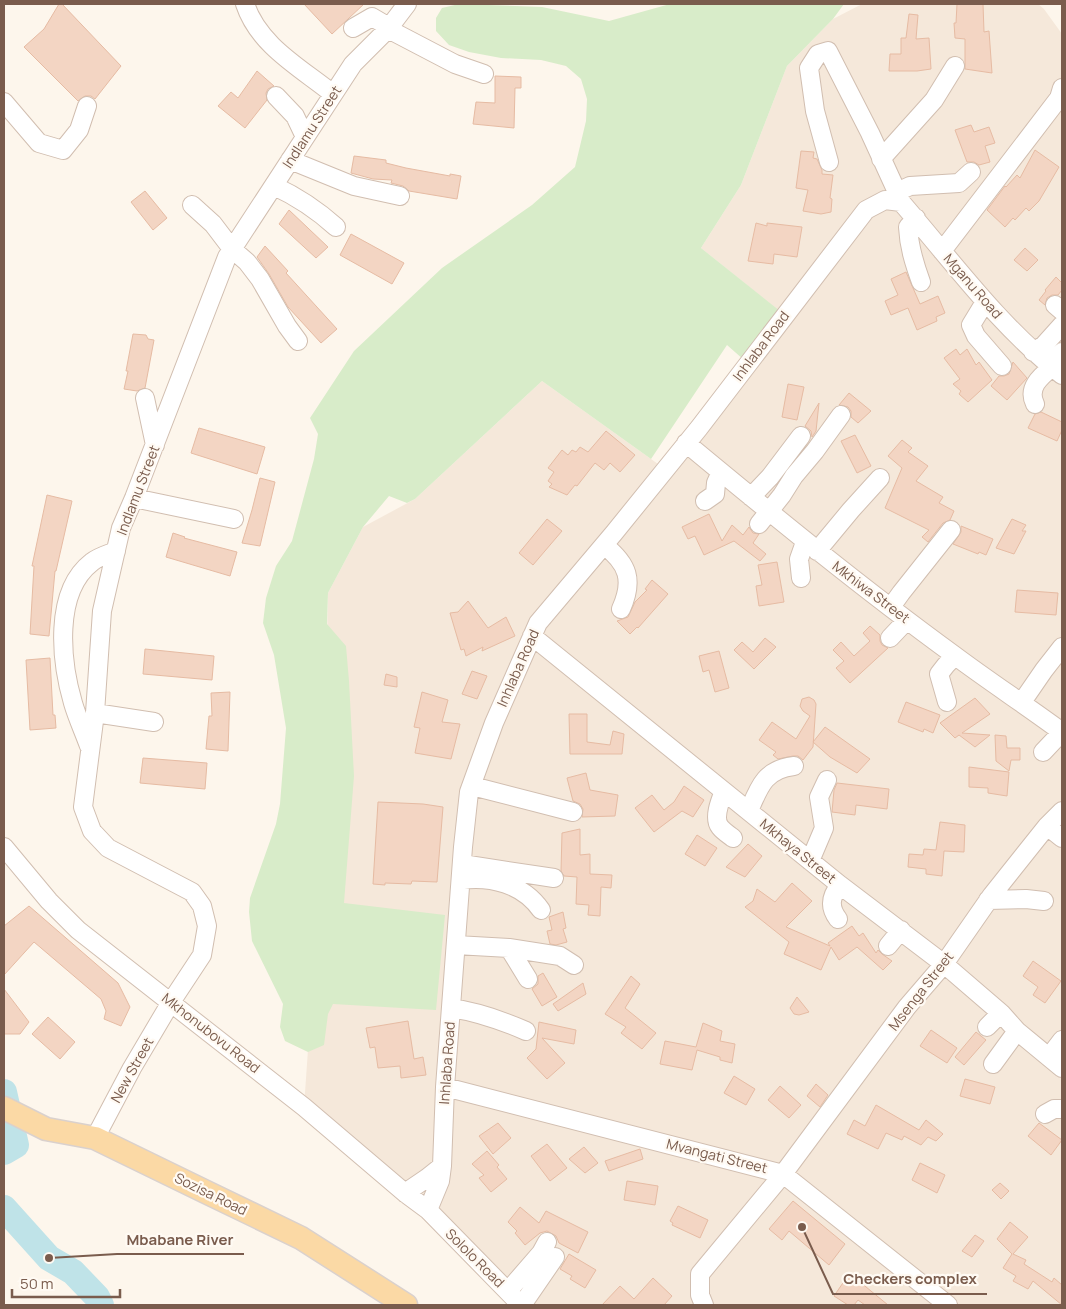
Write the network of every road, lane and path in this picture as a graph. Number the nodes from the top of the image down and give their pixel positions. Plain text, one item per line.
1 (246, 4) edge
2 (407, 4) edge
3 (353, 28) dead end
4 (388, 28) junction
5 (955, 66) dead end
6 (484, 74) dead end
7 (1062, 88) edge
8 (333, 94) junction
9 (276, 96) dead end
10 (4, 102) edge
11 (87, 106) dead end
12 (305, 138) junction
13 (881, 159) junction
14 (290, 160) junction
15 (829, 162) dead end
16 (971, 172) dead end
17 (274, 186) junction
18 (400, 196) dead end
19 (890, 198) junction
20 (192, 205) dead end
21 (916, 218) junction
22 (336, 227) dead end
23 (232, 249) junction
24 (942, 251) junction
25 (921, 282) dead end
26 (985, 302) junction
27 (1062, 325) edge
28 (298, 341) dead end
29 (1034, 352) junction
30 (1062, 352) edge
31 (1002, 366) dead end
32 (1054, 369) edge
33 (145, 398) dead end
34 (1035, 404) dead end
35 (841, 414) dead end
36 (801, 436) dead end
37 (686, 443) junction
38 (155, 445) junction
39 (721, 472) junction
40 (880, 478) dead end
41 (751, 497) junction
42 (134, 498) junction
43 (705, 501) dead end
44 (763, 517) junction
45 (234, 519) dead end
46 (951, 530) dead end
47 (604, 545) junction
48 (811, 546) junction
49 (116, 551) junction
50 (801, 578) dead end
51 (891, 607) junction
52 (621, 610) dead end
53 (907, 620) junction
54 (532, 636) junction
55 (890, 638) dead end
56 (1062, 647) edge
57 (955, 656) junction
58 (947, 702) dead end
59 (1022, 702) junction
60 (95, 713) junction
61 (154, 722) dead end
62 (1062, 732) edge
63 (90, 747) junction
64 (1043, 752) dead end
65 (794, 766) dead end
66 (826, 780) dead end
67 (472, 786) junction
68 (724, 792) junction
69 (749, 811) junction
70 (1062, 811) edge
71 (573, 812) dead end
72 (1047, 826) junction
73 (732, 838) dead end
74 (1062, 838) edge
75 (4, 847) edge
76 (810, 861) junction
77 (461, 872) junction
78 (554, 878) dead end
79 (840, 885) junction
80 (988, 900) junction
81 (1044, 901) dead end
82 (542, 910) dead end
83 (838, 920) dead end
84 (901, 930) junction
85 (456, 945) junction
86 (888, 946) dead end
87 (509, 948) junction
88 (944, 964) junction
89 (574, 965) dead end
90 (528, 979) dead end
91 (171, 1002) junction
92 (451, 1008) junction
93 (1001, 1013) junction
94 (986, 1027) dead end
95 (526, 1030) dead end
96 (1017, 1031) junction
97 (1062, 1040) edge
98 (1056, 1062) edge
99 (992, 1064) dead end
100 (445, 1087) junction
101 (4, 1108) edge
102 (1062, 1109) edge
103 (1045, 1114) dead end
104 (94, 1138) junction
105 (442, 1166) junction
106 (783, 1174) junction
107 (405, 1193) junction
108 (428, 1210) junction
109 (508, 1292) junction
110 (406, 1305) edge
111 (522, 1305) edge
112 (704, 1305) edge
113 (948, 1305) edge

1 - 8 street
2 - 4 street, Indlamu Street
3 - 4 street
4 - 6 street
4 - 8 street, Indlamu Street
5 - 13 street
7 - 24 street
8 - 12 street, Indlamu Street
9 - 12 street
10 - 11 street
12 - 14 street, Indlamu Street
13 - 15 street
13 - 19 street
14 - 17 street, Indlamu Street
14 - 18 street
16 - 19 street, Inhlaba Road
17 - 22 street
17 - 23 street, Indlamu Street
19 - 21 street, Mganu Road
19 - 37 street, Inhlaba Road
20 - 23 street
21 - 24 street, Mganu Road
21 - 25 street
23 - 28 street
23 - 38 street, Indlamu Street
24 - 26 street, Mganu Road
26 - 29 street, Mganu Road
26 - 31 street
27 - 29 street
29 - 32 street, Mganu Road
30 - 32 street
32 - 34 street
33 - 38 street
35 - 44 street
36 - 41 street
37 - 39 street, Mkhiwa Street
37 - 47 street, Inhlaba Road
38 - 42 street, Indlamu Street
39 - 41 street, Mkhiwa Street
39 - 43 street
40 - 48 street
41 - 44 street, Mkhiwa Street
42 - 45 street
42 - 49 street, Indlamu Street
44 - 48 street, Mkhiwa Street
46 - 51 street
47 - 52 street
47 - 54 street, Inhlaba Road
48 - 50 street
48 - 51 street, Mkhiwa Street
49 - 60 street, Indlamu Street
49 - 63 street
51 - 53 street, Mkhiwa Street
53 - 55 street
53 - 57 street, Mkhiwa Street
54 - 67 street, Inhlaba Road
54 - 68 street, Mkhaya Street
56 - 59 street
57 - 58 street
57 - 59 street, Mkhiwa Street
59 - 62 street, Mkhiwa Street
60 - 61 street
60 - 63 street, Indlamu Street
62 - 64 street
63 - 91 street, Indlamu Street
65 - 69 street
66 - 76 street
67 - 71 street
67 - 77 street, Inhlaba Road
68 - 69 street, Mkhaya Street
68 - 73 street
69 - 76 street, Mkhaya Street
70 - 72 street, Msenga Street
72 - 74 street
72 - 80 street, Msenga Street
75 - 91 street, Mkhonubovu Road
76 - 79 street, Mkhaya Street
77 - 78 street
77 - 82 street
77 - 85 street, Inhlaba Road
79 - 83 street
79 - 84 street, Mkhaya Street
80 - 81 street
80 - 88 street, Msenga Street
84 - 86 street
84 - 88 street, Mkhaya Street
85 - 87 street
85 - 92 street, Inhlaba Road
87 - 89 street
87 - 90 street
88 - 93 street, Mkhaya Street
88 - 106 street, Msenga Street
91 - 104 street, New Street
91 - 107 street, Mkhonubovu Road
92 - 95 street
92 - 100 street, Inhlaba Road
93 - 94 street
93 - 96 street, Mkhaya Street
96 - 98 street, Mkhaya Street
96 - 99 street
97 - 98 street
100 - 105 street, Inhlaba Road
100 - 106 street, Mvangati Street
101 - 104 main road, Sozisa Road
102 - 103 street
104 - 110 main road, Sozisa Road
105 - 107 street
105 - 108 street, Inhlaba Road
106 - 112 street, Msenga Street
106 - 113 street, Mvangati Street
107 - 108 street, Mkhonubovu Road
108 - 109 street, Sololo Road
109 - 111 street, Sololo Road
109 - 111 street

